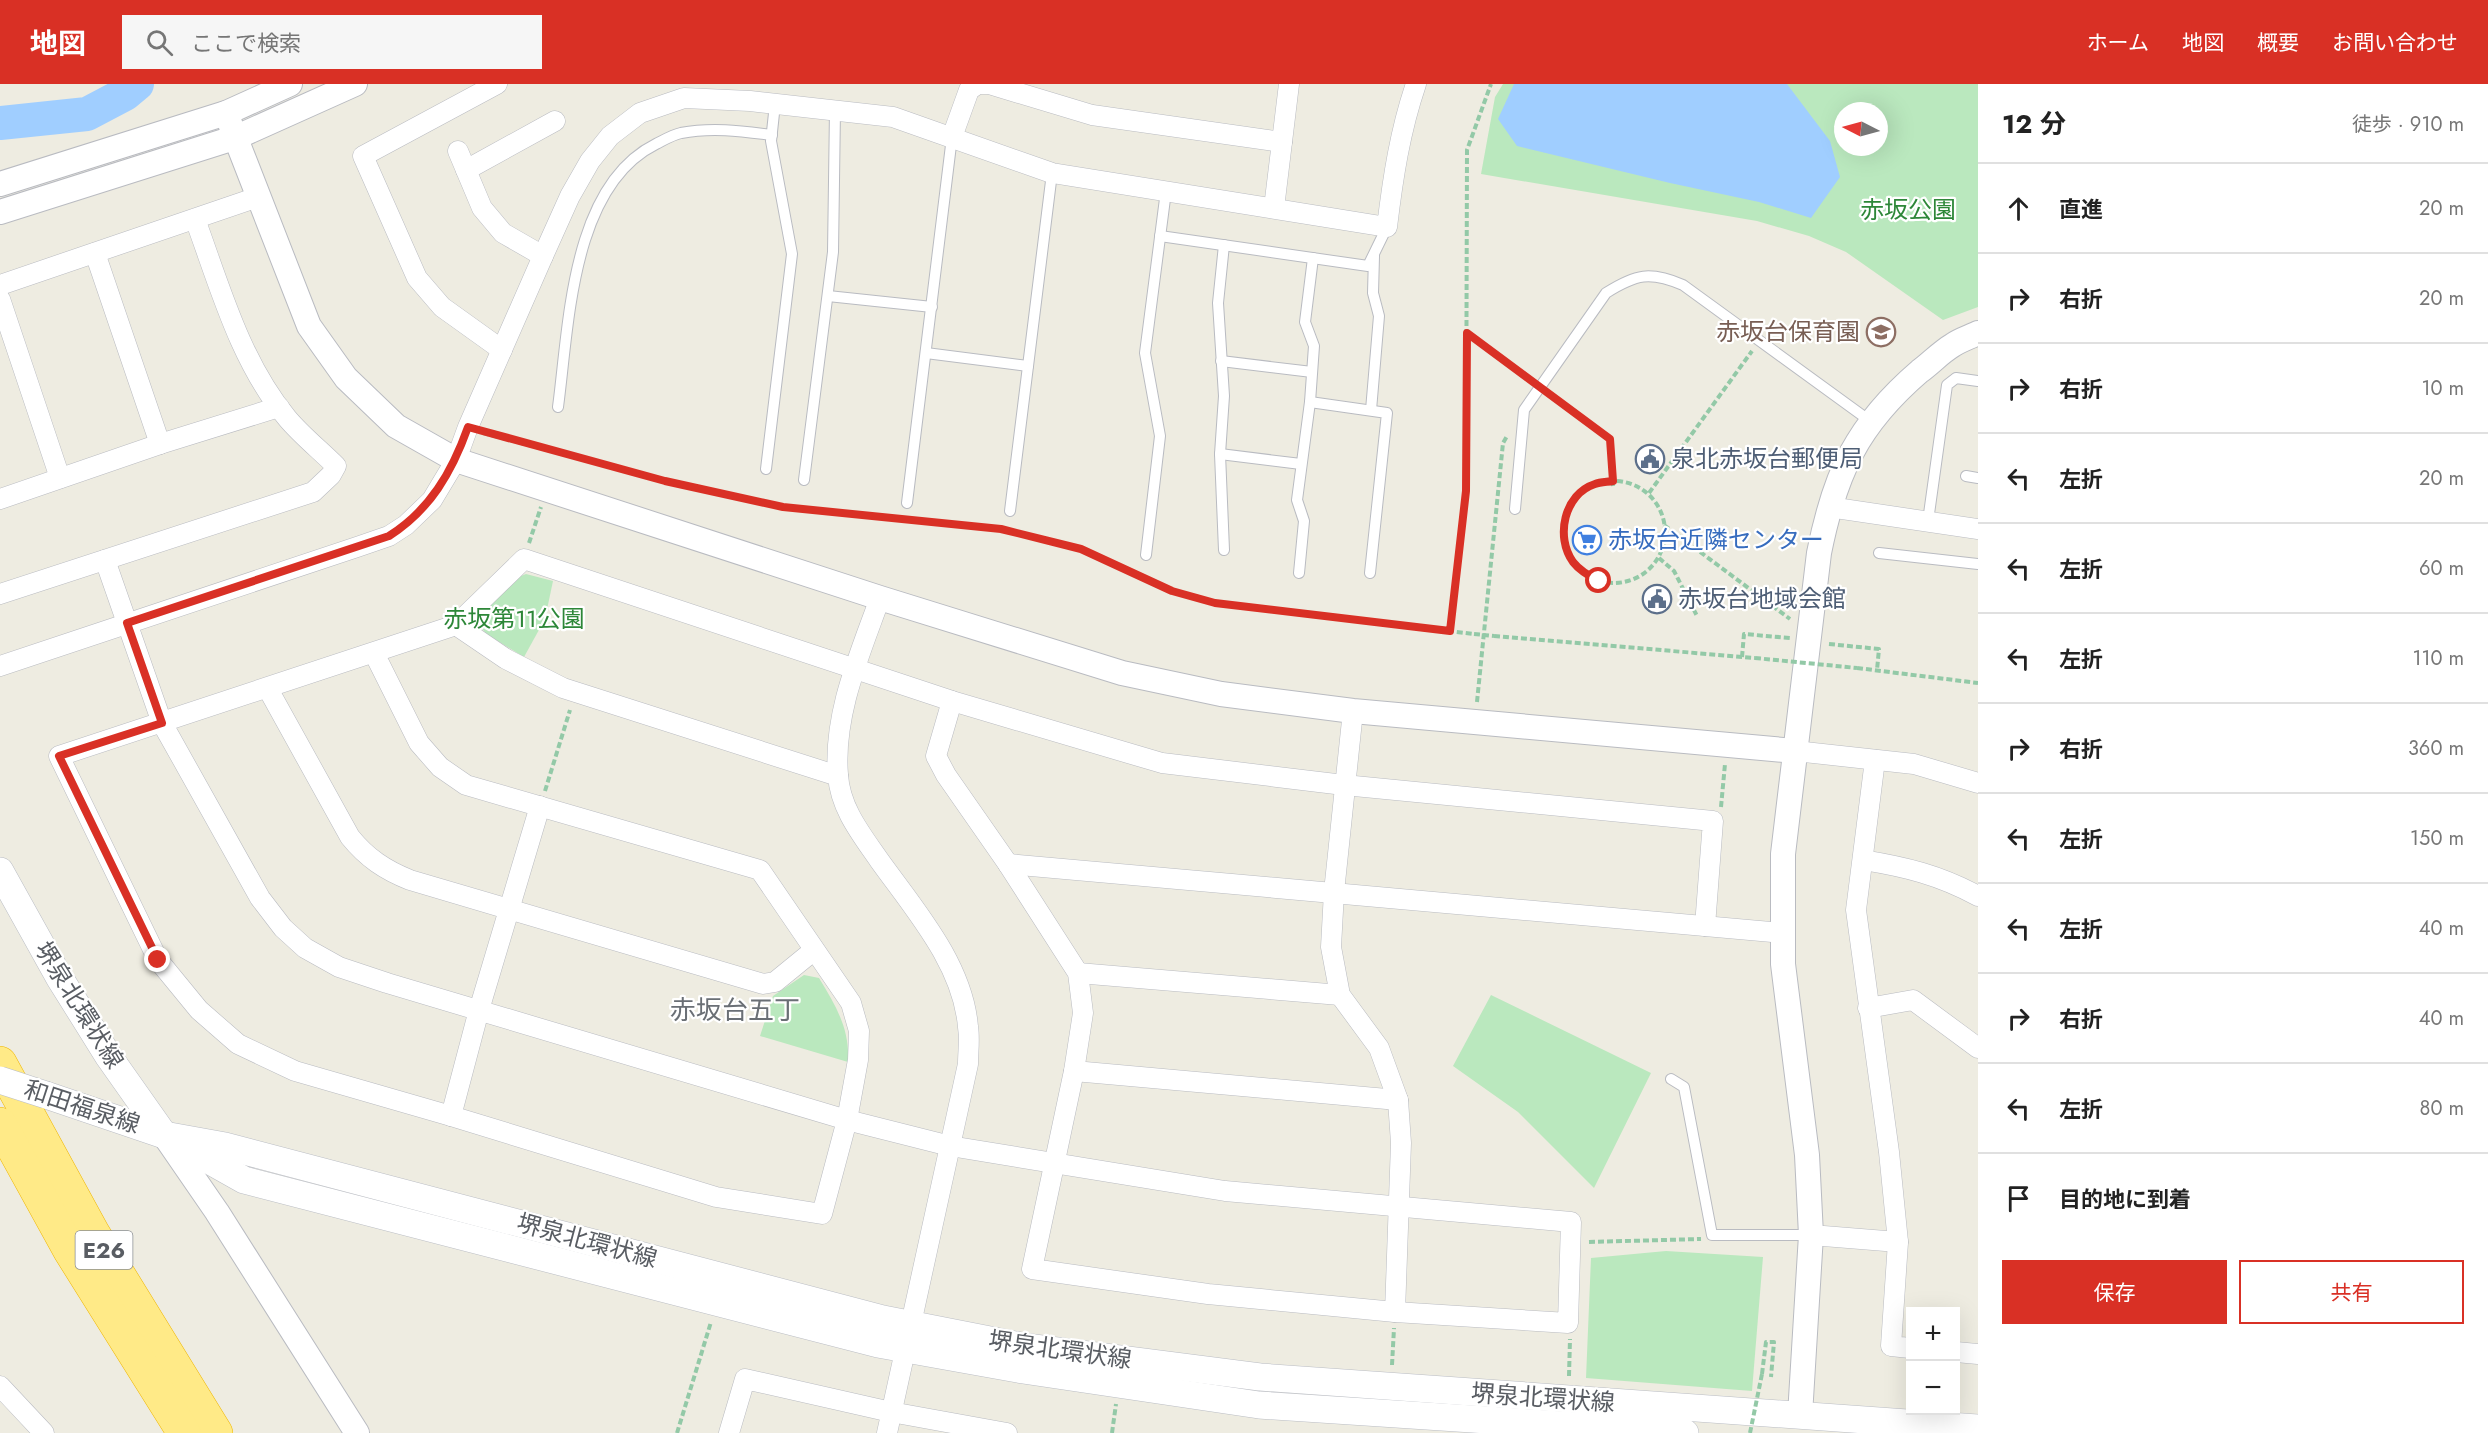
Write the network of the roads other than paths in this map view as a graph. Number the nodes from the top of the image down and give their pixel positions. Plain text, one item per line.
1 (290, 84) edge
2 (355, 84) edge
3 (497, 84) edge
4 (1289, 84) edge
5 (1416, 84) edge
6 (775, 104) junction
7 (834, 110) junction
8 (226, 113) junction
9 (555, 121) dead end
10 (772, 135) junction
11 (237, 137) junction
12 (952, 137) junction
13 (1282, 142) junction
14 (458, 152) dead end
15 (466, 170) junction
16 (1052, 173) junction
17 (0, 184) edge
18 (1166, 191) junction
19 (258, 198) junction
20 (1274, 208) junction
21 (0, 212) edge
22 (195, 219) junction
23 (1387, 227) junction
24 (1160, 236) junction
25 (1224, 245) junction
26 (95, 253) junction
27 (1374, 253) junction
28 (543, 256) junction
29 (1313, 258) junction
30 (0, 285) edge
31 (828, 296) junction
32 (0, 298) edge
33 (932, 307) junction
34 (1978, 333) edge
35 (502, 350) junction
36 (926, 354) junction
37 (1221, 361) junction
38 (1028, 366) junction
39 (1312, 372) junction
40 (1978, 381) edge
41 (1310, 402) junction
42 (279, 407) junction
43 (558, 407) dead end
44 (1371, 410) junction
45 (1870, 421) junction
46 (160, 444) junction
47 (1220, 454) junction
48 (456, 460) junction
49 (1301, 464) junction
50 (766, 469) dead end
51 (1966, 476) dead end
52 (60, 478) junction
53 (1978, 478) edge
54 (804, 480) dead end
55 (0, 499) edge
56 (907, 503) dead end
57 (1829, 507) junction
58 (1515, 508) dead end
59 (1010, 511) dead end
60 (1928, 521) junction
61 (1978, 529) edge
62 (1224, 550) dead end
63 (1878, 553) dead end
64 (1146, 555) dead end
65 (105, 560) junction
66 (1978, 564) edge
67 (1299, 573) dead end
68 (1370, 573) dead end
69 (0, 594) edge
70 (880, 598) junction
71 (127, 623) junction
72 (456, 625) junction
73 (374, 653) junction
74 (0, 666) edge
75 (855, 668) junction
76 (268, 689) junction
77 (952, 701) junction
78 (1353, 711) junction
79 (162, 723) junction
80 (1795, 751) junction
81 (1875, 760) junction
82 (838, 776) junction
83 (1978, 783) edge
84 (1344, 786) junction
85 (540, 806) junction
86 (1863, 860) junction
87 (1008, 864) junction
88 (0, 872) edge
89 (1334, 892) junction
90 (1978, 896) edge
91 (509, 908) junction
92 (1705, 926) junction
93 (1782, 933) junction
94 (813, 951) junction
95 (1078, 973) junction
96 (1340, 995) junction
97 (1868, 1008) junction
98 (479, 1010) junction
99 (1978, 1048) edge
100 (0, 1063) edge
101 (1074, 1071) junction
102 (1671, 1079) dead end
103 (0, 1080) edge
104 (1398, 1100) junction
105 (451, 1116) junction
106 (847, 1120) junction
107 (0, 1124) edge
108 (164, 1135) junction
109 (950, 1146) junction
110 (1054, 1164) junction
111 (1399, 1207) junction
112 (1811, 1235) junction
113 (1898, 1242) junction
114 (1395, 1312) junction
115 (908, 1338) junction
116 (1906, 1348) edge
117 (1960, 1352) edge
118 (1978, 1354) edge
119 (0, 1386) edge
120 (891, 1412) junction
121 (1800, 1424) edge
122 (1443, 1425) edge
123 (1978, 1428) edge
124 (44, 1433) edge
125 (184, 1433) edge
126 (216, 1433) edge
127 (357, 1433) edge
128 (729, 1433) edge
129 (886, 1433) edge
130 (1007, 1433) edge
131 (1685, 1433) edge

1 - 8 street
2 - 11 street
3 - 35 street
4 - 13 street
5 - 23 street
6 - 7 street
6 - 10 lane
6 - 28 street
7 - 12 street
7 - 31 lane
8 - 11 street
8 - 17 street
9 - 15 street
10 - 43 lane
10 - 50 lane
11 - 19 street
11 - 21 street
12 - 13 street
12 - 16 street
12 - 33 lane
13 - 20 street
14 - 15 street
15 - 28 street
16 - 18 street
16 - 38 lane
18 - 20 street
18 - 24 lane
19 - 22 street
19 - 48 street
20 - 23 street
22 - 26 street
22 - 42 street
23 - 27 lane
24 - 25 lane
24 - 64 lane
25 - 29 lane
25 - 37 lane
26 - 30 street
26 - 46 street
27 - 29 lane
27 - 44 lane
28 - 35 street
29 - 39 lane
31 - 33 lane
31 - 54 lane
32 - 52 street
33 - 36 lane
34 - 45 street
35 - 48 street
36 - 38 lane
36 - 56 lane
37 - 39 lane
37 - 47 lane
38 - 59 lane
39 - 41 lane
40 - 60 lane
41 - 44 lane
41 - 49 lane
42 - 46 street
42 - 65 street
44 - 68 lane
45 - 57 street
45 - 58 lane
46 - 52 street
47 - 49 lane
47 - 62 lane
48 - 70 street
48 - 71 street
49 - 67 lane
51 - 53 lane
52 - 55 street
57 - 60 street
57 - 80 street
60 - 61 street
63 - 66 lane
65 - 69 street
65 - 71 street
70 - 75 street
70 - 78 street
71 - 74 street
71 - 79 street
72 - 73 street
72 - 75 street
72 - 82 street
73 - 76 street
73 - 85 street
75 - 77 street
75 - 82 street
76 - 79 street
76 - 91 street
77 - 84 street
77 - 87 street
78 - 80 street
78 - 84 street
79 - 98 street
79 - 105 street
80 - 81 street
80 - 93 street
81 - 83 street
81 - 86 street
82 - 109 street
84 - 89 street
84 - 92 street
85 - 91 street
85 - 94 street
86 - 90 street
86 - 97 street
87 - 89 street
87 - 95 street
88 - 108 main road, 堺泉北環状線
89 - 92 street
89 - 96 street
91 - 94 street
91 - 98 street
92 - 93 street
93 - 112 street
94 - 106 street
95 - 96 street
95 - 101 street
96 - 104 street
97 - 99 street
97 - 113 street
98 - 105 street
98 - 106 street
100 - 126 highway, E26
101 - 104 street
101 - 110 street
102 - 112 lane
103 - 108 main road, 和田福泉線, bridge
104 - 111 street
105 - 106 street
106 - 109 street
107 - 125 highway, E26
108 - 115 main road, 堺泉北環状線
108 - 127 street
109 - 110 street
109 - 115 street
110 - 111 street
110 - 114 street
111 - 114 street
111 - 114 street
112 - 113 street
112 - 121 street
113 - 116 street
115 - 120 street
115 - 121 main road, 堺泉北環状線
115 - 122 main road, 堺泉北環状線
117 - 118 street
119 - 124 street
120 - 128 street
120 - 129 street
120 - 130 street
121 - 123 main road, 堺泉北環状線
122 - 131 main road, 堺泉北環状線

